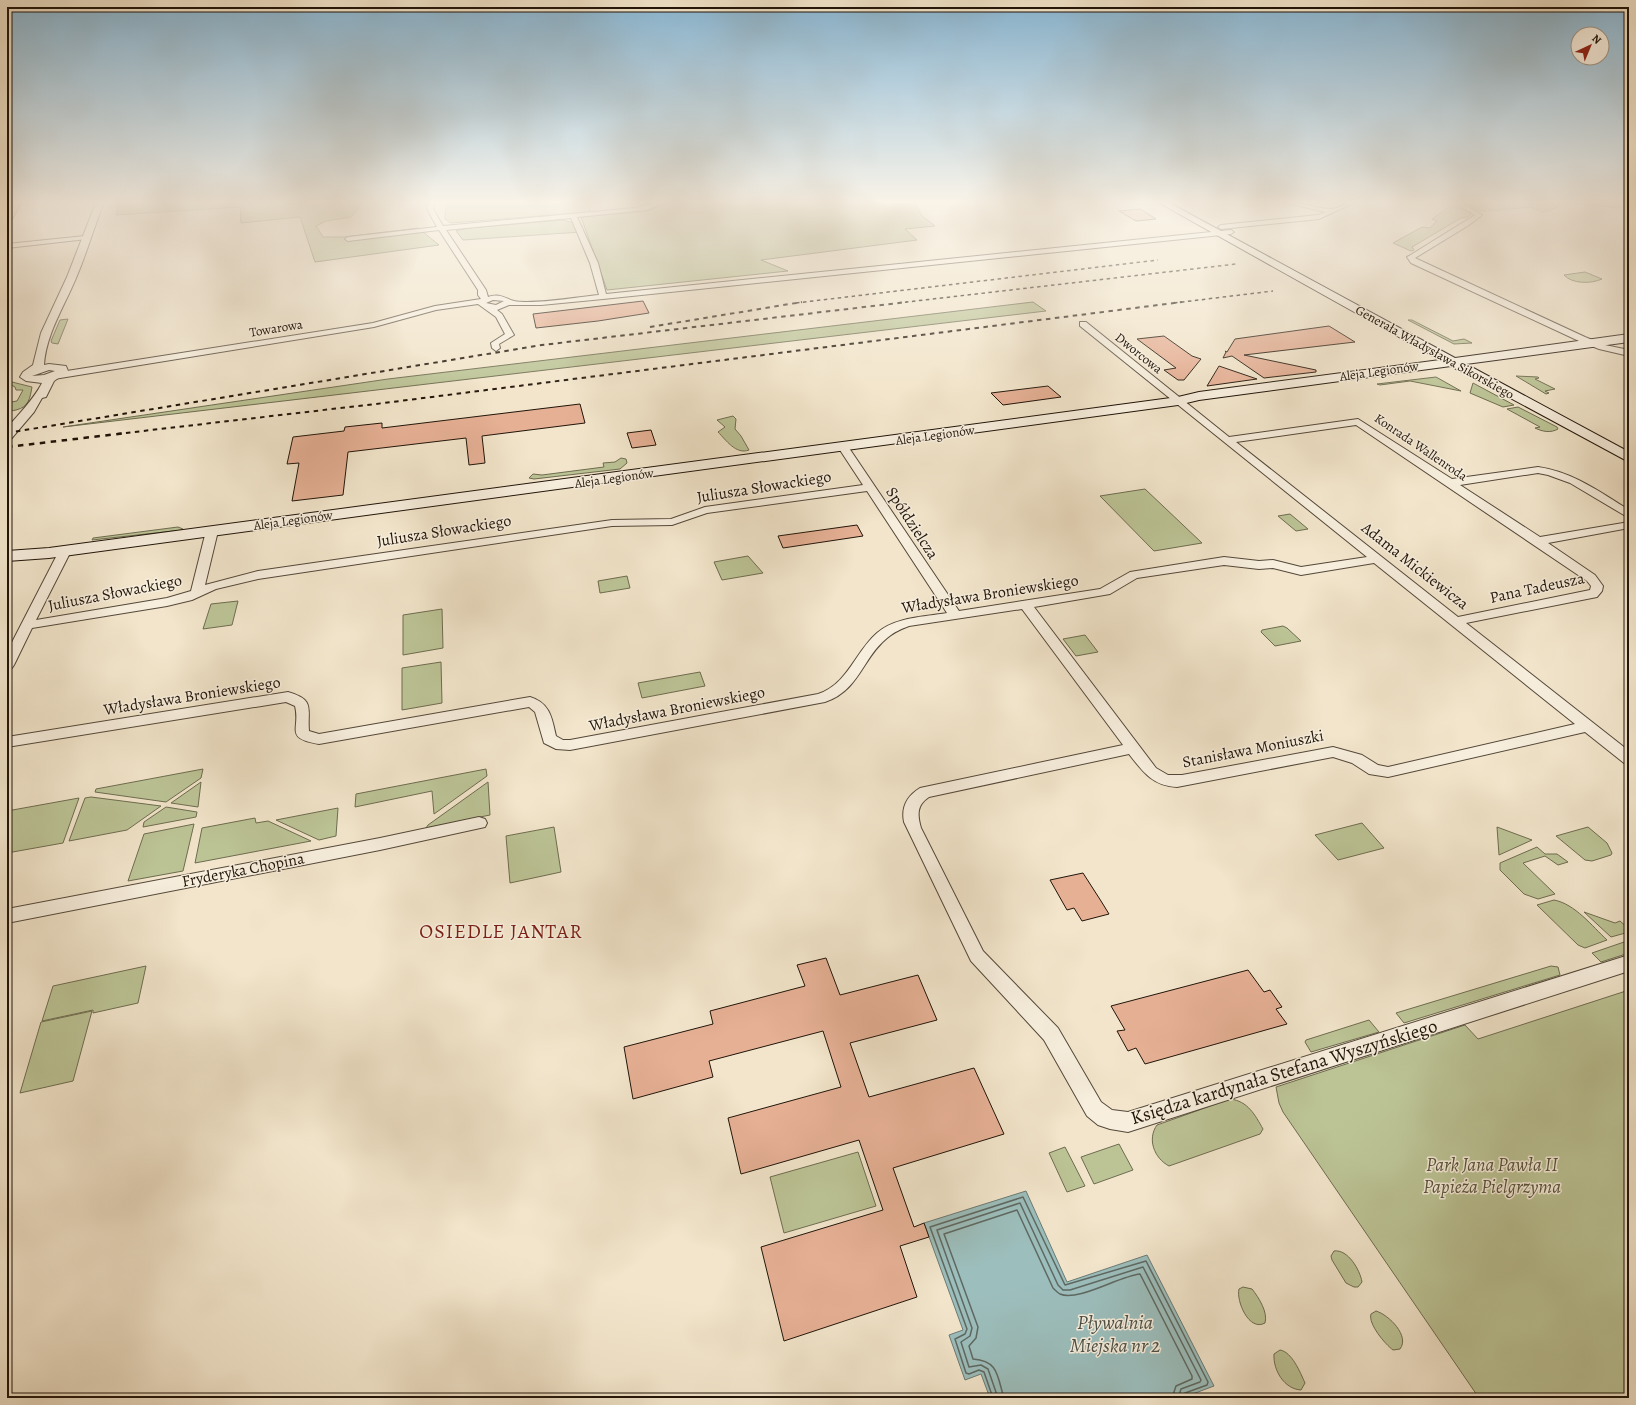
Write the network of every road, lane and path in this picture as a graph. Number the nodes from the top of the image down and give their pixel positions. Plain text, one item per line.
1 (76, 266) edge
2 (466, 266) edge
3 (595, 266) edge
4 (904, 266) edge
5 (1287, 266) edge
6 (1426, 266) edge
7 (737, 274) dead end
8 (752, 282) junction
9 (482, 290) junction
10 (603, 297) junction
11 (499, 298) junction
12 (486, 303) junction
13 (505, 304) junction
14 (498, 316) junction
15 (1083, 324) dead end
16 (1629, 338) edge
17 (1629, 343) edge
18 (1597, 345) junction
19 (496, 348) dead end
20 (42, 350) junction
21 (1629, 353) edge
22 (1464, 363) junction
23 (56, 372) junction
24 (33, 375) junction
25 (38, 396) junction
26 (1178, 401) junction
27 (7, 436) edge
28 (1228, 440) junction
29 (844, 447) junction
30 (1629, 447) edge
31 (1629, 458) edge
32 (1449, 483) junction
33 (870, 487) junction
34 (1629, 515) edge
35 (1629, 525) edge
36 (212, 531) junction
37 (1538, 541) junction
38 (57, 552) junction
39 (7, 556) edge
40 (1376, 558) junction
41 (7, 561) edge
42 (197, 592) junction
43 (1025, 604) junction
44 (954, 615) junction
45 (1455, 621) junction
46 (27, 625) junction
47 (7, 665) edge
48 (1588, 726) junction
49 (7, 742) edge
50 (1132, 748) junction
51 (1629, 759) edge
52 (479, 823) dead end
53 (7, 916) edge
54 (1629, 964) edge

1 - 20 street
2 - 9 street
3 - 10 street
4 - 8 street
5 - 22 main road, Generała Władysława Sikorskiego
6 - 18 street
7 - 8 street
8 - 10 street
9 - 11 street
9 - 12 street
10 - 13 street
11 - 12 street
11 - 13 street
12 - 13 street
12 - 14 street
12 - 23 street, Towarowa
13 - 14 street
14 - 19 street
15 - 26 street, Dworcowa
16 - 18 main road, Aleja Legionów
17 - 18 main road, Aleja Legionów
18 - 21 street
18 - 22 main road, Aleja Legionów
20 - 23 street
20 - 24 street
22 - 26 main road, Aleja Legionów
22 - 30 main road, Generała Władysława Sikorskiego
22 - 31 main road, Generała Władysława Sikorskiego
23 - 24 street
23 - 25 street
24 - 25 street
25 - 27 street
26 - 28 street, Adama Mickiewicza
26 - 29 main road, Aleja Legionów
28 - 32 street, Konrada Wallenroda
28 - 40 street, Adama Mickiewicza
29 - 33 street, Spółdzielcza
29 - 36 main road, Aleja Legionów
32 - 34 street
32 - 37 street, Konrada Wallenroda
33 - 42 street, Juliusza Słowackiego
33 - 44 street, Spółdzielcza
35 - 37 street
36 - 38 main road, Aleja Legionów
36 - 42 street
37 - 45 street, Pana Tadeusza
38 - 39 main road, Aleja Legionów
38 - 41 main road, Aleja Legionów
38 - 46 street
40 - 43 street, Władysława Broniewskiego
40 - 45 street, Adama Mickiewicza
42 - 46 street, Juliusza Słowackiego
43 - 44 street, Władysława Broniewskiego
43 - 50 street, Stanisława Moniuszki
44 - 49 street, Władysława Broniewskiego
45 - 48 street, Adama Mickiewicza
46 - 47 street
48 - 50 street, Stanisława Moniuszki
48 - 51 street, Adama Mickiewicza
50 - 54 street, Księdza kardynała Stefana Wyszyńskiego
52 - 53 street, Fryderyka Chopina

